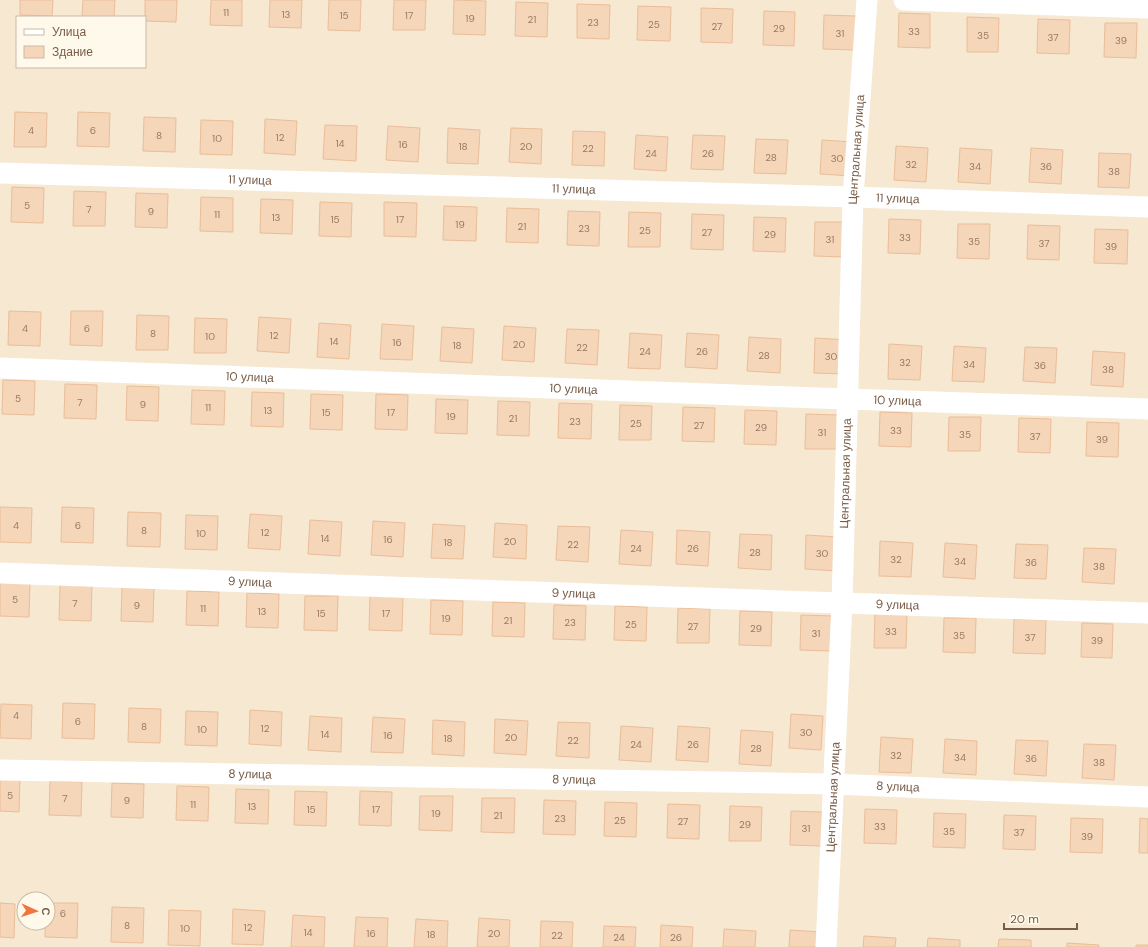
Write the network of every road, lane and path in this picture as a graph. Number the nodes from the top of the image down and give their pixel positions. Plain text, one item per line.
1 (867, 0) edge
2 (904, 0) edge
3 (1148, 8) edge
4 (0, 173) edge
5 (853, 196) junction
6 (1148, 207) edge
7 (0, 368) edge
8 (847, 399) junction
9 (1148, 409) edge
10 (0, 573) edge
11 (842, 603) junction
12 (1148, 613) edge
13 (0, 770) edge
14 (833, 784) junction
15 (1148, 798) edge
16 (826, 947) edge

1 - 5 street, Центральная улица
2 - 3 street
4 - 5 street, 11 улица
5 - 6 street, 11 улица
5 - 8 street, Центральная улица
7 - 8 street, 10 улица
8 - 9 street, 10 улица
8 - 11 street, Центральная улица
10 - 11 street, 9 улица
11 - 12 street, 9 улица
11 - 14 street, Центральная улица
13 - 14 street, 8 улица
14 - 15 street, 8 улица
14 - 16 street, Центральная улица

